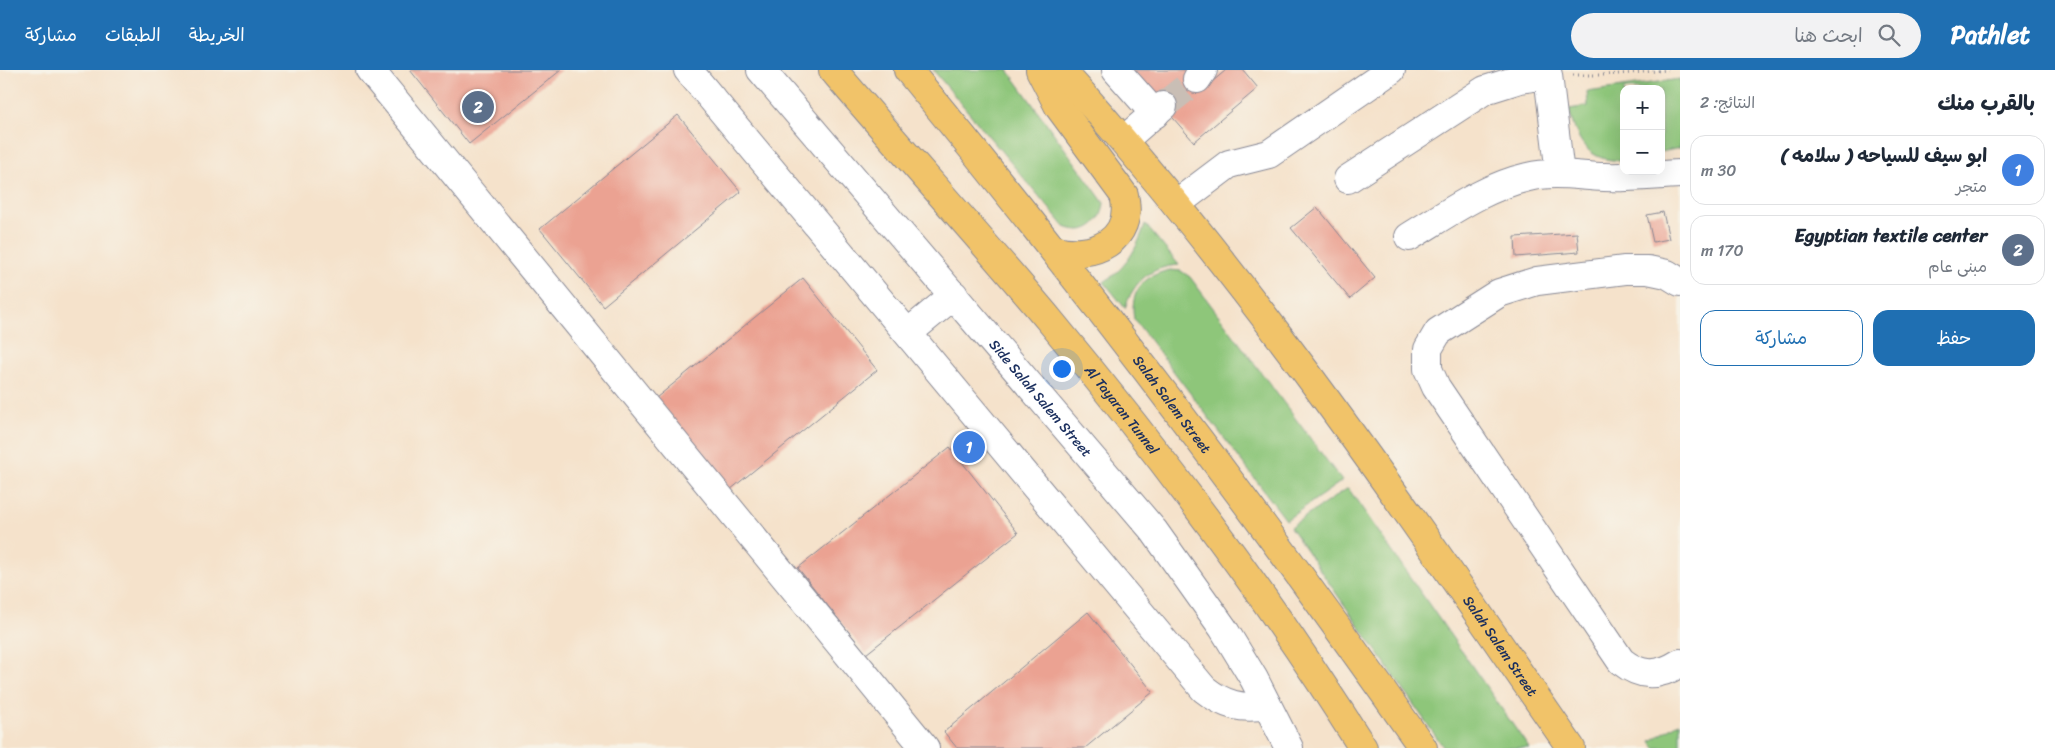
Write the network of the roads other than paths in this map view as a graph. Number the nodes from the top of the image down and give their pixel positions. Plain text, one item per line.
1 (370, 70) edge
2 (688, 70) edge
3 (761, 70) edge
4 (833, 70) edge
5 (908, 70) edge
6 (1040, 70) edge
7 (1061, 70) edge
8 (1116, 70) edge
9 (1391, 70) edge
10 (1491, 80) edge
11 (1124, 140) junction
12 (1560, 174) junction
13 (1680, 174) edge
14 (1348, 179) dead end
15 (1176, 204) junction
16 (1409, 237) dead end
17 (1054, 249) junction
18 (1680, 282) edge
19 (954, 295) junction
20 (908, 333) junction
21 (1680, 663) edge
22 (1267, 705) junction
23 (925, 748) edge
24 (1289, 748) edge
25 (1363, 748) edge
26 (1423, 748) edge
27 (1571, 748) edge

1 - 23 street
2 - 20 street
3 - 19 street, Side Salah Salem Street
4 - 25 main road, Al Tayaran Tunnel
5 - 17 main road, Salah Salem Street
6 - 17 main road
7 - 11 main road, Salah Salem Street
8 - 11 street
9 - 15 street
10 - 12 street
10 - 14 street
11 - 15 main road, Salah Salem Street
12 - 13 street
12 - 16 street
15 - 27 main road, Salah Salem Street
17 - 26 main road, Salah Salem Street
18 - 21 street
19 - 20 street
19 - 22 street, Side Salah Salem Street
20 - 22 street
22 - 24 street, Side Salah Salem Street

